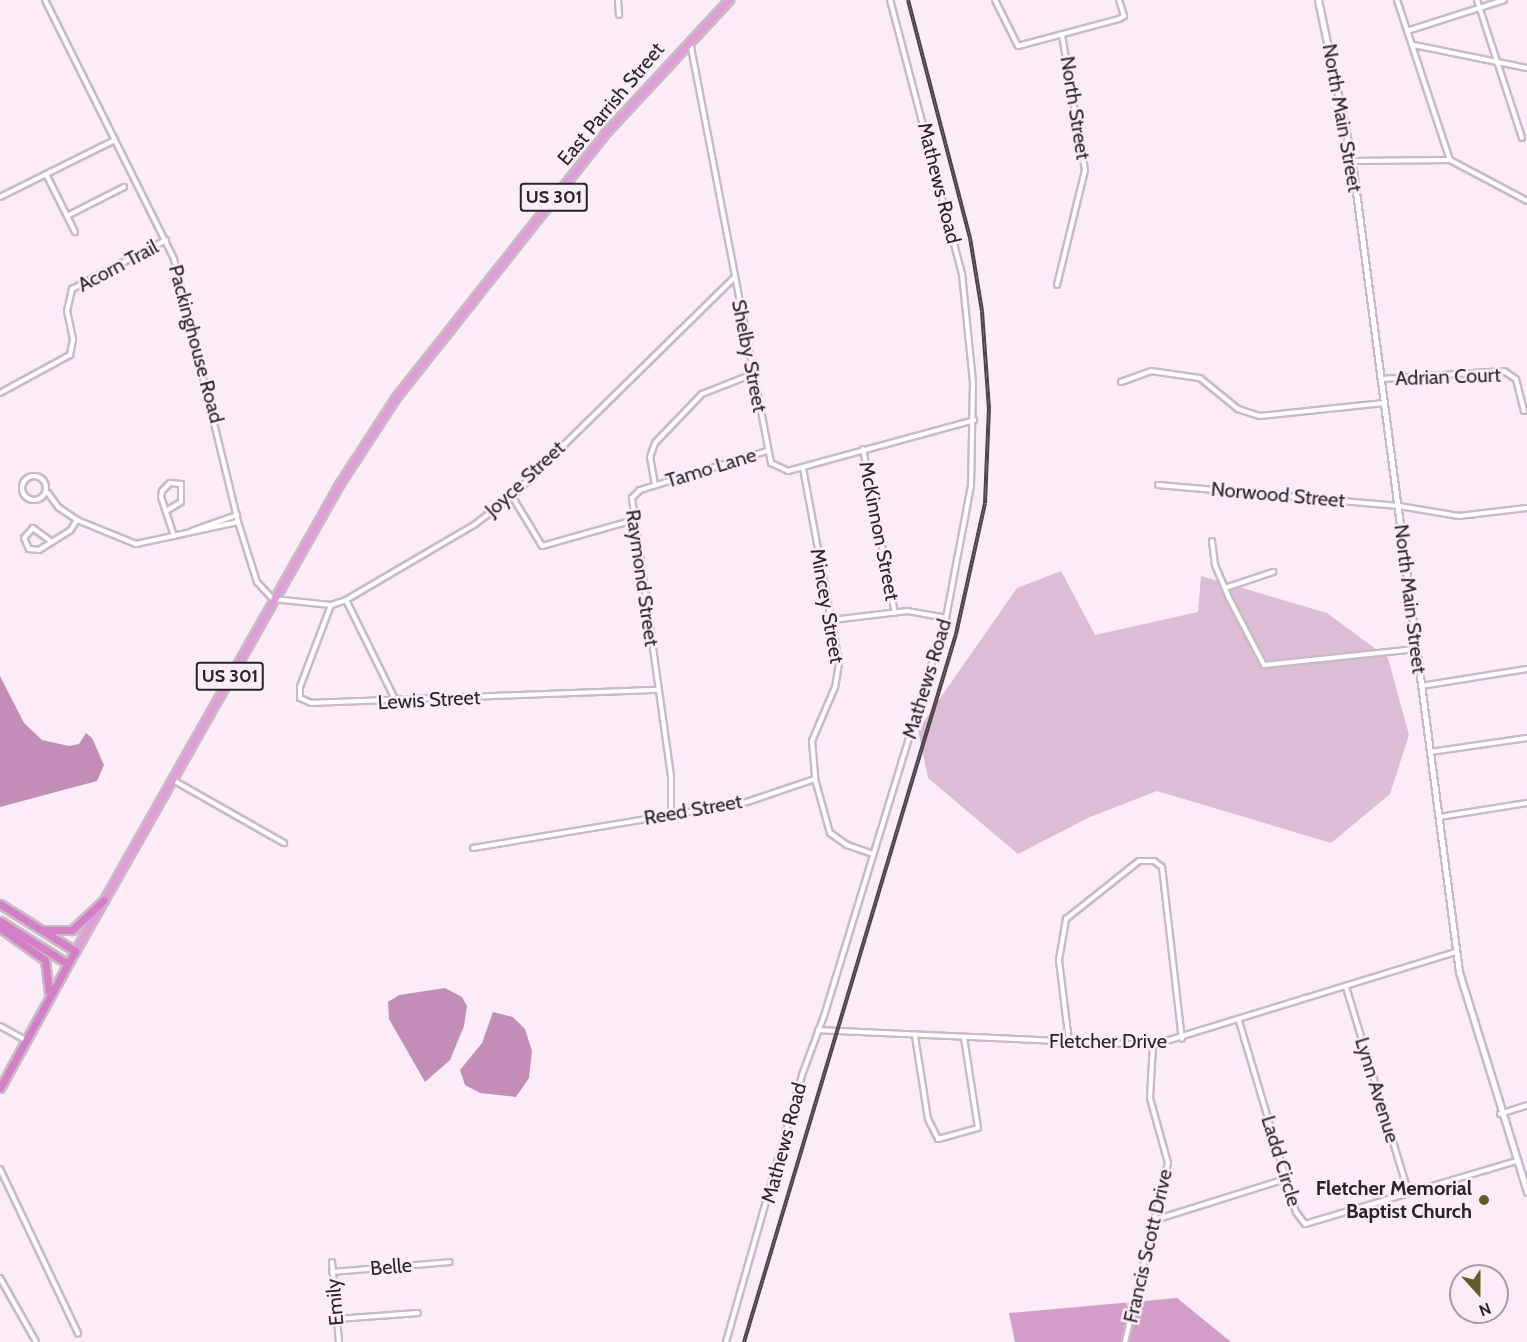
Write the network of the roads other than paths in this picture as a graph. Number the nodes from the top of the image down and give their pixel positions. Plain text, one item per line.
1 (45, 0) edge
2 (618, 0) edge
3 (729, 0) edge
4 (890, 0) edge
5 (995, 0) edge
6 (1119, 0) edge
7 (1318, 0) edge
8 (1397, 0) edge
9 (1477, 0) edge
10 (1504, 0) edge
11 (1480, 8) junction
12 (619, 15) dead end
13 (1407, 31) junction
14 (1062, 35) junction
15 (690, 38) junction
16 (1413, 45) junction
17 (1497, 62) junction
18 (1527, 68) edge
19 (1522, 138) dead end
20 (115, 140) junction
21 (1450, 160) junction
22 (1352, 161) junction
23 (46, 174) junction
24 (124, 187) dead end
25 (0, 197) edge
26 (1527, 201) edge
27 (67, 216) junction
28 (75, 232) dead end
29 (166, 240) junction
30 (734, 278) junction
31 (1057, 285) dead end
32 (753, 374) junction
33 (1381, 380) junction
34 (1121, 382) dead end
35 (0, 393) edge
36 (1384, 403) junction
37 (1524, 411) dead end
38 (974, 420) junction
39 (863, 449) junction
40 (767, 451) junction
41 (803, 468) junction
42 (655, 485) junction
43 (1158, 485) dead end
44 (48, 493) junction
45 (512, 496) junction
46 (1399, 506) junction
47 (1527, 508) edge
48 (166, 511) junction
49 (237, 515) junction
50 (77, 520) junction
51 (634, 520) junction
52 (238, 522) junction
53 (189, 533) junction
54 (174, 536) junction
55 (1212, 541) dead end
56 (52, 542) junction
57 (1273, 572) dead end
58 (1225, 588) junction
59 (273, 599) junction
60 (346, 600) junction
61 (331, 605) junction
62 (894, 613) junction
63 (946, 618) junction
64 (832, 620) junction
65 (1416, 649) junction
66 (1527, 669) edge
67 (1421, 686) junction
68 (657, 690) junction
69 (397, 702) junction
70 (1527, 738) edge
71 (1430, 752) junction
72 (172, 779) junction
73 (815, 779) junction
74 (1527, 803) edge
75 (671, 814) junction
76 (1438, 817) junction
77 (284, 843) dead end
78 (473, 848) dead end
79 (873, 854) junction
80 (104, 900) junction
81 (0, 904) edge
82 (0, 921) edge
83 (0, 928) edge
84 (40, 929) junction
85 (75, 951) junction
86 (1456, 952) junction
87 (68, 964) junction
88 (1346, 987) junction
89 (49, 997) junction
90 (1239, 1021) junction
91 (0, 1026) edge
92 (818, 1030) junction
93 (915, 1036) junction
94 (964, 1038) junction
95 (1182, 1039) junction
96 (25, 1040) junction
97 (1069, 1042) junction
98 (1153, 1045) junction
99 (0, 1088) edge
100 (1527, 1105) edge
101 (1500, 1114) junction
102 (1516, 1161) junction
103 (0, 1169) edge
104 (1286, 1179) junction
105 (1527, 1192) edge
106 (1409, 1194) junction
107 (1157, 1220) junction
108 (332, 1262) dead end
109 (450, 1262) dead end
110 (332, 1272) junction
111 (0, 1278) edge
112 (418, 1313) dead end
113 (337, 1319) junction
114 (78, 1333) dead end
115 (36, 1342) edge
116 (339, 1342) edge
117 (726, 1342) edge
118 (1125, 1342) edge

1 - 20 street, Packinghouse Road
2 - 12 street
3 - 15 main road, East Parrish Street / US 301
4 - 38 street, Mathews Road
5 - 14 street
6 - 14 street
7 - 22 street, North Main Street
8 - 13 street
9 - 11 street
10 - 11 street
11 - 13 street
11 - 17 street
13 - 16 street
14 - 31 street, North Street
15 - 30 street, Shelby Street
15 - 59 main road, East Parrish Street / US 301
16 - 17 street
16 - 21 street
17 - 18 street
17 - 19 street
20 - 23 street
20 - 29 street, Packinghouse Road
21 - 22 street
21 - 26 street
22 - 33 street, North Main Street
23 - 25 street
23 - 27 street
24 - 27 street
27 - 28 street
29 - 35 street, Acorn Trail
29 - 49 street, Packinghouse Road
30 - 32 street, Shelby Street
30 - 45 street, Joyce Street
32 - 40 street, Shelby Street
32 - 42 street, Raymond Street
33 - 36 street, North Main Street
33 - 37 street, Adrian Court
34 - 36 street
36 - 46 street, North Main Street
38 - 39 street
38 - 63 street, Mathews Road
39 - 41 street
39 - 62 street, McKinnon Street
40 - 41 street
40 - 42 street, Tamo Lane
41 - 64 street, Mincey Street
42 - 51 street, Raymond Street
43 - 46 street, Norwood Street
44 - 44 street
44 - 50 street
45 - 51 street
45 - 60 street, Joyce Street
46 - 47 street, Norwood Street
46 - 65 street, North Main Street
48 - 48 street
48 - 54 street
49 - 52 street, Packinghouse Road
49 - 53 street
50 - 54 street
50 - 56 street
51 - 68 street, Raymond Street
52 - 53 street
52 - 59 street, Packinghouse Road
53 - 54 street
55 - 58 street
56 - 56 street
57 - 58 street
58 - 65 street
59 - 61 street, Joyce Street
59 - 72 main road, US 301
60 - 61 street, Joyce Street
60 - 69 street
61 - 69 street, Lewis Street
62 - 63 street
62 - 64 street
63 - 79 street, Mathews Road
64 - 73 street, Mincey Street
65 - 67 street, North Main Street
66 - 67 street
67 - 71 street, North Main Street
68 - 69 street, Lewis Street
68 - 75 street, Raymond Street
70 - 71 street
71 - 76 street, North Main Street
72 - 77 street
72 - 80 main road, US 301
73 - 75 street, Reed Street
73 - 79 street, Mincey Street
74 - 76 street
75 - 78 street, Reed Street
76 - 86 street, North Main Street
79 - 92 street, Mathews Road
80 - 84 highway
80 - 85 main road, US 301
81 - 84 highway
82 - 87 highway
83 - 89 highway
84 - 85 highway
85 - 87 highway, US 301
86 - 88 street, Fletcher Drive
86 - 101 street, North Main Street
87 - 89 highway, US 301
88 - 90 street, Fletcher Drive
88 - 106 street, Lynn Avenue
89 - 96 highway, US 301
90 - 95 street, Fletcher Drive
90 - 104 street, Ladd Circle
91 - 96 street
92 - 93 street, Fletcher Drive
92 - 117 street, Mathews Road
93 - 94 street, Fletcher Drive
93 - 94 street
94 - 97 street, Fletcher Drive
95 - 97 street
95 - 98 street, Fletcher Drive
96 - 99 highway, US 301
97 - 98 street, Fletcher Drive
98 - 107 street, Francis Scott Drive
100 - 101 street
101 - 102 street, North Main Street
102 - 105 street, North Main Street
102 - 106 street, Ladd Circle
103 - 114 street
104 - 106 street, Ladd Circle
104 - 107 street
107 - 118 street, Francis Scott Drive
108 - 110 street, Emily
109 - 110 street, Belle
110 - 113 street, Emily
111 - 115 street
112 - 113 street
113 - 116 street, Emily

